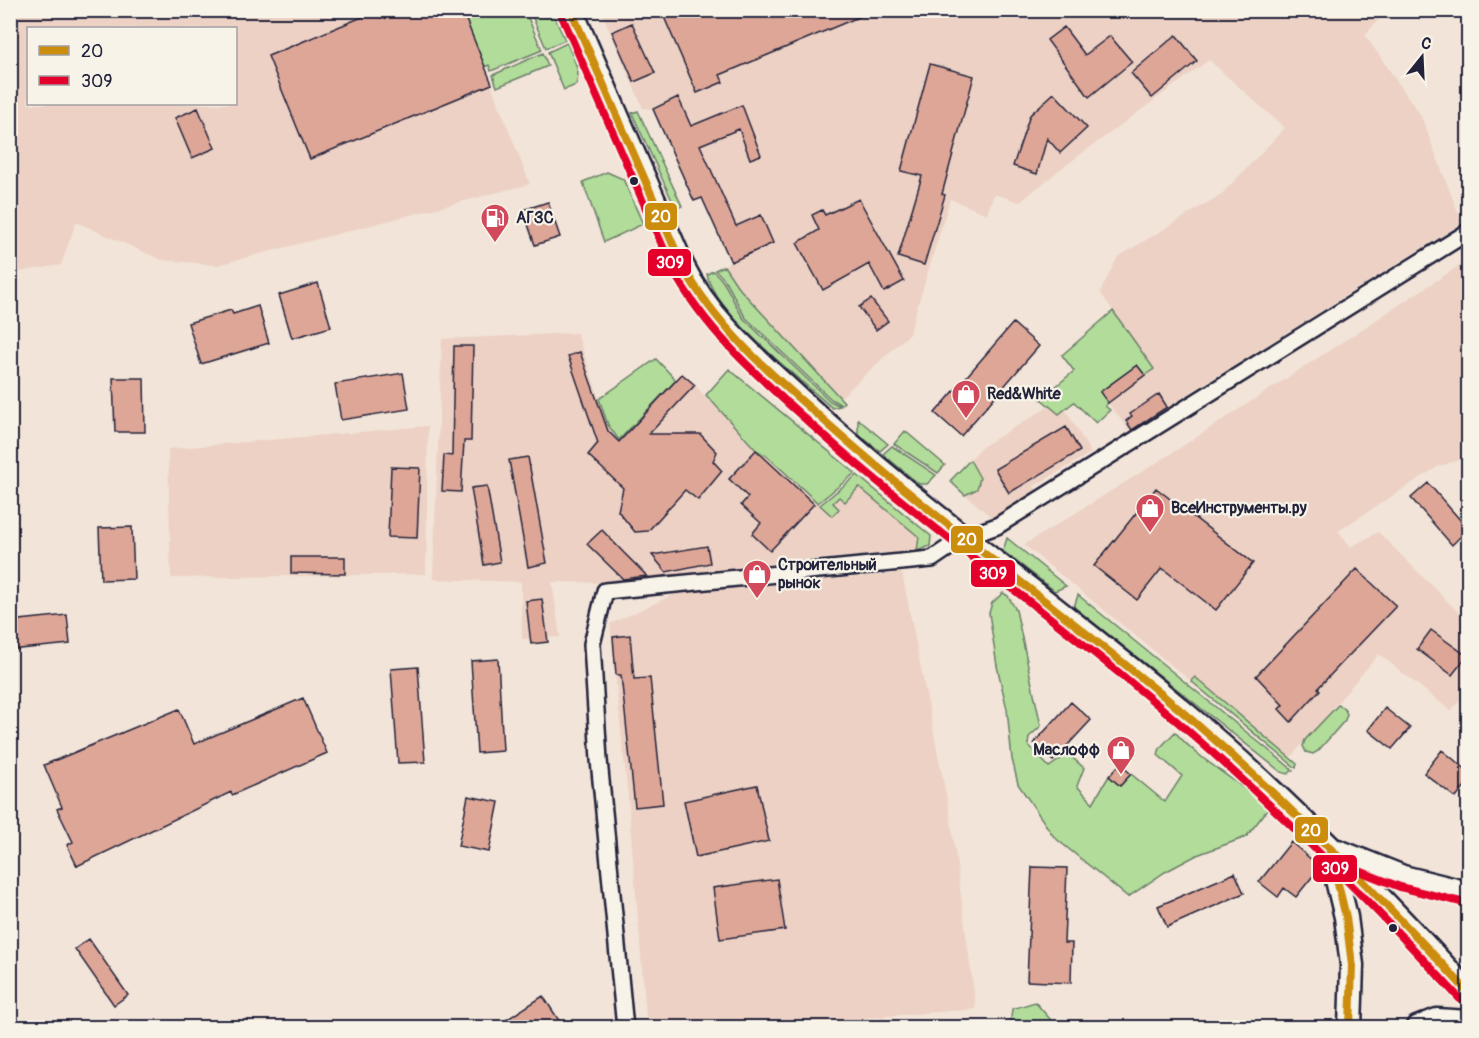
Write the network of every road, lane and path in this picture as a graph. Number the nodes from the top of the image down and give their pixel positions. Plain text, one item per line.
1 (571, 10) edge
2 (1468, 232) edge
3 (963, 538) junction
4 (1329, 847) junction
5 (1468, 893) edge
6 (1468, 992) edge
7 (1468, 1022) edge
8 (625, 1028) edge
9 (1350, 1028) edge
10 (1417, 1028) edge

1 - 3 main road
2 - 3 street
3 - 4 main road
3 - 8 street
4 - 5 main road
4 - 6 main road
4 - 9 main road
7 - 10 main road

